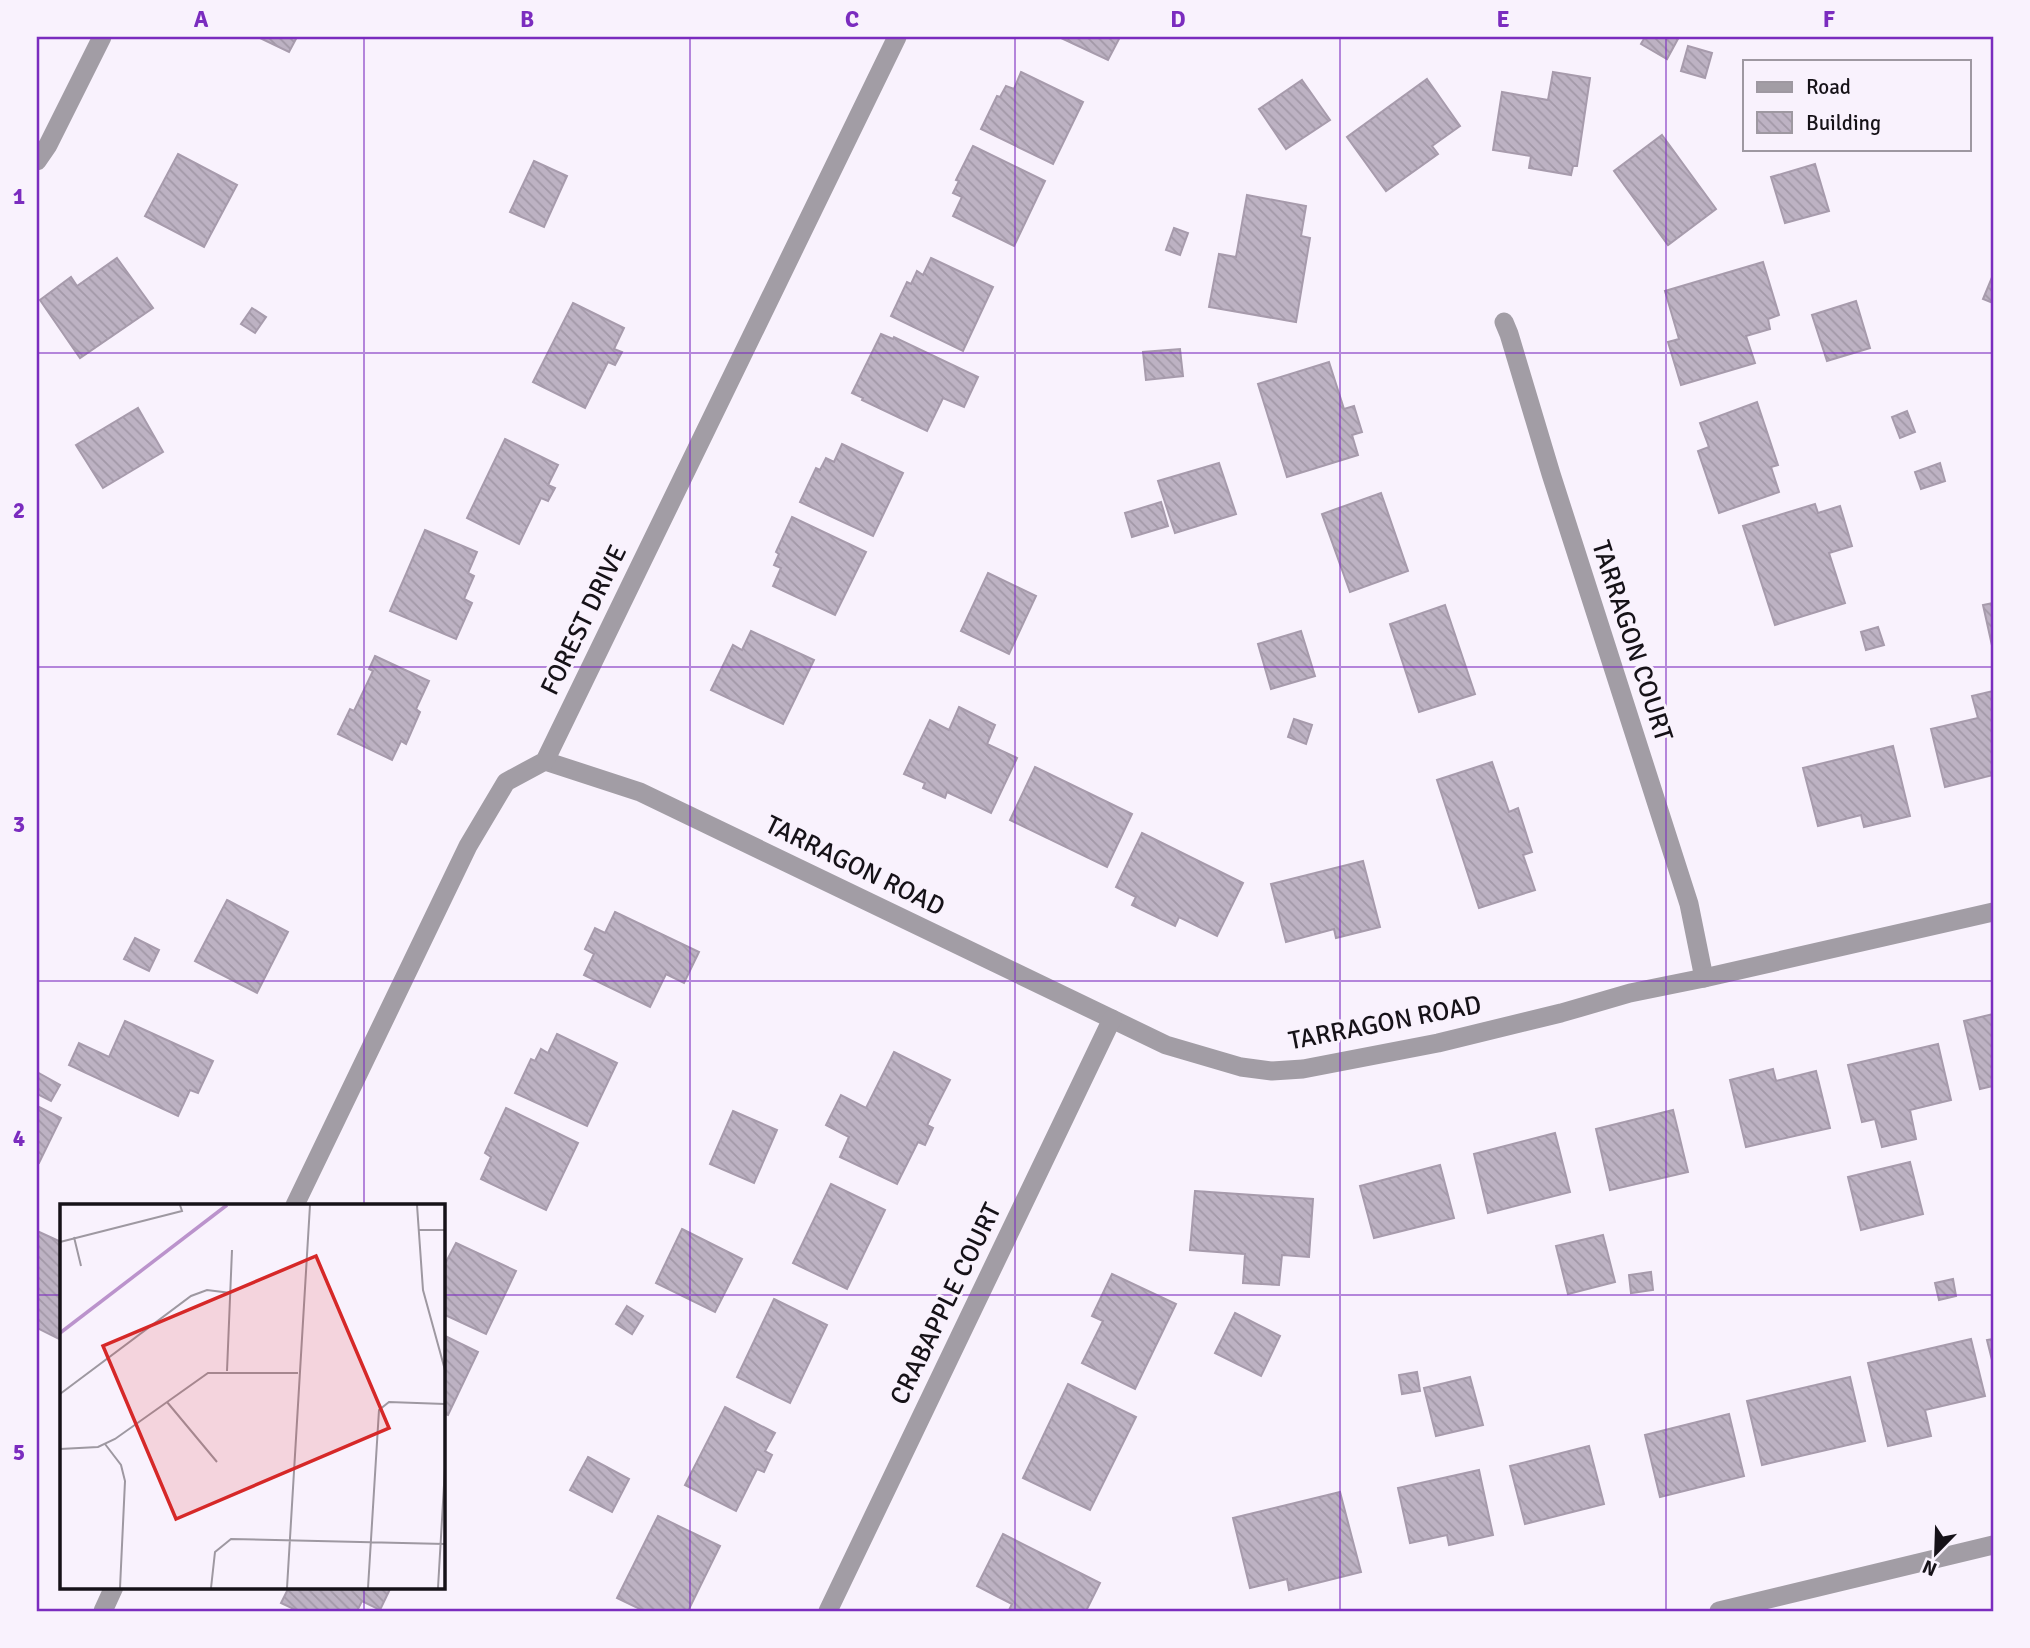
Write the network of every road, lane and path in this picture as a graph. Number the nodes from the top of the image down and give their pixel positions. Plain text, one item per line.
1 (102, 37) edge
2 (897, 37) edge
3 (37, 161) edge
4 (1504, 322) dead end
5 (545, 761) junction
6 (1993, 912) edge
7 (1703, 978) junction
8 (1112, 1019) junction
9 (295, 1204) edge
10 (1993, 1545) edge
11 (114, 1588) edge
12 (103, 1611) edge
13 (828, 1611) edge
14 (1719, 1611) edge

1 - 3 street
2 - 5 street, FOREST DRIVE
4 - 7 street, TARRAGON COURT
5 - 8 street, TARRAGON ROAD
5 - 9 street
6 - 7 street, TARRAGON ROAD
7 - 8 street, TARRAGON ROAD
8 - 13 street, CRABAPPLE COURT
10 - 14 street
11 - 12 street

